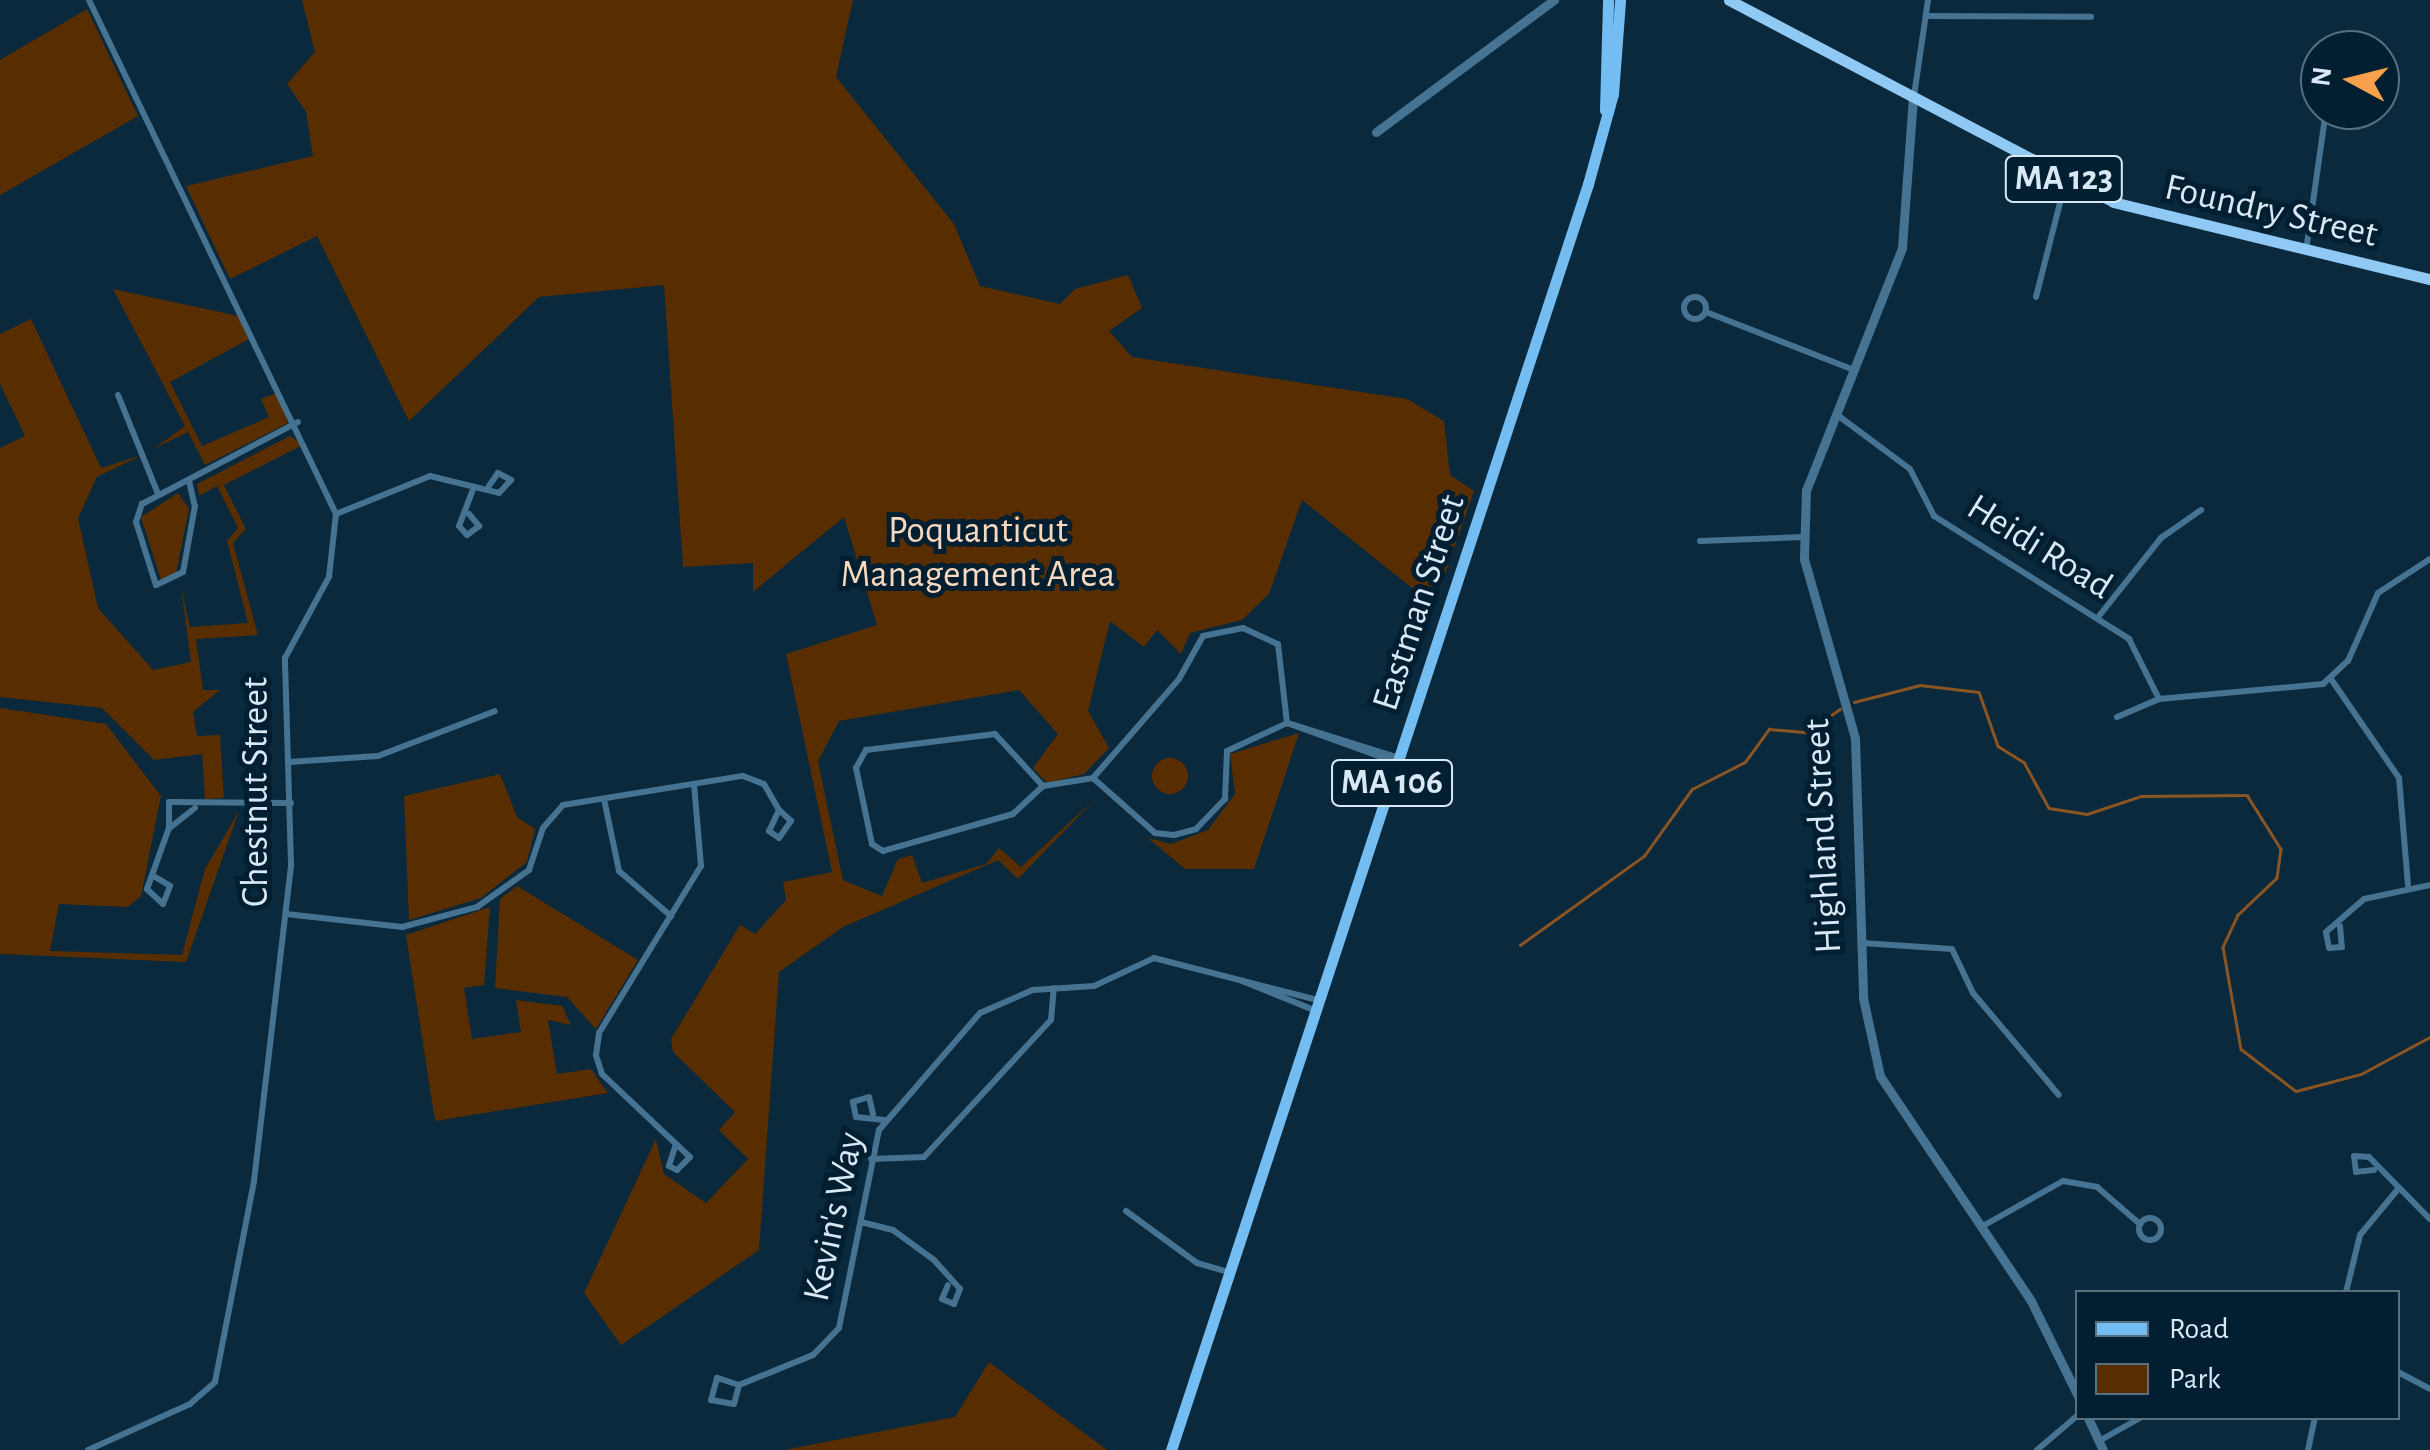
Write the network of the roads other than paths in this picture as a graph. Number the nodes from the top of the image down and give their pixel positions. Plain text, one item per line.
1 (89, 0) edge
2 (1554, 0) edge
3 (1608, 0) edge
4 (1620, 0) edge
5 (1729, 0) edge
6 (1928, 0) edge
7 (1926, 16) junction
8 (2090, 16) dead end
9 (1914, 97) junction
10 (1606, 114) junction
11 (2323, 130) edge
12 (1376, 132) dead end
13 (2066, 180) junction
14 (2306, 252) junction
15 (2430, 279) edge
16 (2036, 296) dead end
17 (1706, 312) dead end
18 (1854, 370) junction
19 (118, 394) dead end
20 (1836, 414) junction
21 (298, 422) junction
22 (189, 481) junction
23 (489, 486) dead end
24 (473, 489) junction
25 (158, 494) junction
26 (2201, 510) dead end
27 (336, 514) junction
28 (469, 514) dead end
29 (1802, 538) junction
30 (1700, 541) dead end
31 (2430, 559) edge
32 (2099, 616) junction
33 (2332, 679) junction
34 (2159, 699) junction
35 (495, 711) dead end
36 (2117, 717) dead end
37 (1287, 722) junction
38 (1399, 761) junction
39 (289, 762) junction
40 (1092, 778) junction
41 (694, 784) junction
42 (1043, 786) junction
43 (604, 799) junction
44 (290, 802) junction
45 (194, 808) junction
46 (779, 810) dead end
47 (169, 828) junction
48 (152, 875) junction
49 (2408, 884) junction
50 (2430, 885) edge
51 (286, 914) junction
52 (670, 916) junction
53 (2340, 926) dead end
54 (1862, 943) junction
55 (1054, 988) junction
56 (1316, 1005) junction
57 (2059, 1096) dead end
58 (874, 1114) dead end
59 (884, 1120) junction
60 (676, 1144) dead end
61 (871, 1159) junction
62 (2374, 1170) dead end
63 (2398, 1189) junction
64 (1126, 1211) dead end
65 (2430, 1219) edge
66 (860, 1222) junction
67 (2140, 1224) dead end
68 (1981, 1227) junction
69 (1230, 1273) junction
70 (948, 1285) dead end
71 (2346, 1290) edge
72 (2400, 1373) edge
73 (739, 1386) junction
74 (2430, 1389) edge
75 (2075, 1391) edge
76 (2075, 1418) edge
77 (2089, 1420) edge
78 (2137, 1420) edge
79 (2315, 1420) edge
80 (2101, 1446) edge
81 (88, 1450) edge
82 (1170, 1450) edge
83 (2036, 1450) edge
84 (2308, 1450) edge

1 - 21 street, Chestnut Street
2 - 12 street
3 - 10 main road, Eastman Street / MA 106
4 - 10 main road, Eastman Street / MA 106
5 - 9 highway, Foundry Street / MA 123
6 - 7 street, Highland Street
7 - 8 street
7 - 9 street, Highland Street
9 - 13 highway, Foundry Street / MA 123
9 - 18 street, Highland Street
10 - 38 main road, Eastman Street / MA 106
11 - 14 street
13 - 14 highway, Foundry Street / MA 123
13 - 16 street
14 - 15 highway, Foundry Street / MA 123
17 - 18 street
18 - 20 street, Highland Street
19 - 25 street
20 - 29 street, Highland Street
20 - 32 street, Heidi Road
21 - 22 street
21 - 27 street, Chestnut Street
22 - 25 street
22 - 25 street
23 - 24 street
24 - 27 street
24 - 28 street
26 - 32 street
27 - 39 street, Chestnut Street
29 - 30 street
29 - 54 street, Highland Street
31 - 33 street
32 - 34 street, Heidi Road
33 - 34 street
33 - 49 street
34 - 36 street
35 - 39 street
37 - 38 street
37 - 40 street
37 - 40 street
38 - 56 main road, Eastman Street / MA 106
39 - 44 street, Chestnut Street
40 - 42 street
41 - 43 street
41 - 46 street
41 - 52 street
42 - 42 street
43 - 51 street
43 - 52 street
44 - 45 street
44 - 51 street, Chestnut Street
45 - 47 street
45 - 47 street
47 - 48 street
48 - 48 street
49 - 50 street
49 - 53 street
51 - 81 street, Chestnut Street
52 - 60 street
54 - 57 street
54 - 68 street, Highland Street
55 - 56 street, Kevin's Way
55 - 59 street, Kevin's Way
55 - 61 street
56 - 69 main road, Eastman Street / MA 106
58 - 59 street
59 - 61 street, Kevin's Way
61 - 66 street, Kevin's Way
62 - 63 street
63 - 65 street
63 - 71 street
64 - 69 street
66 - 70 street
66 - 73 street, Kevin's Way
67 - 68 street
68 - 75 street, Highland Street
69 - 82 main road, Eastman Street / MA 106
72 - 74 street
73 - 73 street, Kevin's Way
76 - 83 street
77 - 80 street
78 - 80 street
79 - 84 street

